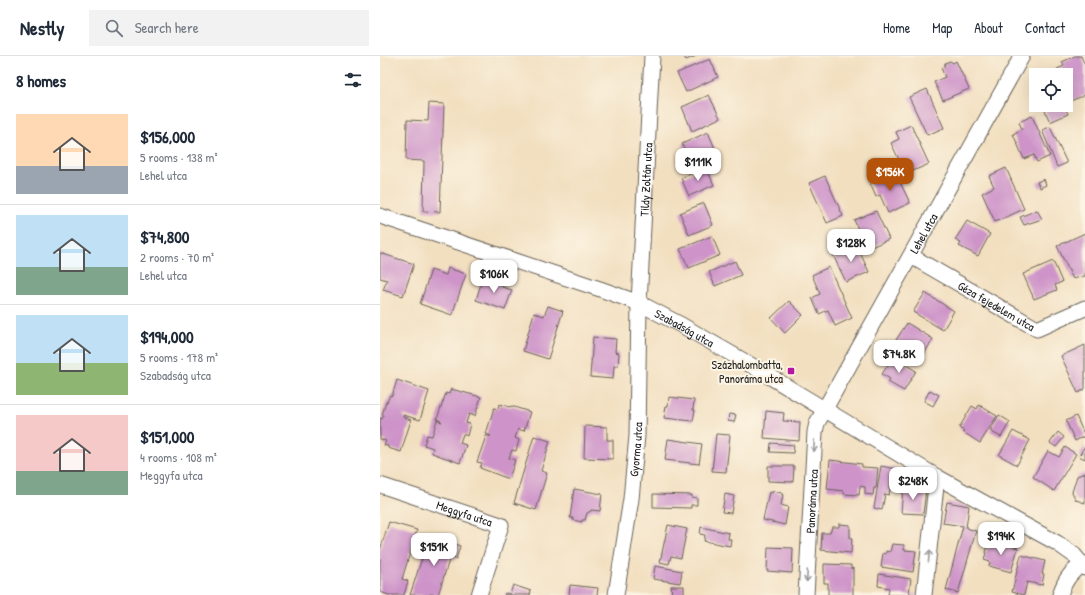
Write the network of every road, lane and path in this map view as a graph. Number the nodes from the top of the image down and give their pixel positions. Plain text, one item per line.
1 (652, 56) edge
2 (1022, 56) edge
3 (380, 216) edge
4 (911, 256) junction
5 (639, 303) junction
6 (1085, 308) edge
7 (824, 410) junction
8 (937, 477) junction
9 (380, 485) edge
10 (1084, 565) edge
11 (479, 595) edge
12 (616, 595) edge
13 (806, 595) edge
14 (924, 595) edge
15 (1060, 595) edge

1 - 5 street, Tildy Zoltán utca
2 - 4 street, Lehel utca
3 - 5 street, Szabadság utca
4 - 6 street, Géza fejedelem utca
4 - 7 street, Lehel utca
5 - 7 street, Szabadság utca
5 - 12 street, Gyorma utca
7 - 8 street, Szabadság utca
7 -> 13 street, Panoráma utca
8 - 10 street, Szabadság utca
14 -> 8 street
9 - 11 street, Meggyfa utca
10 - 15 street

